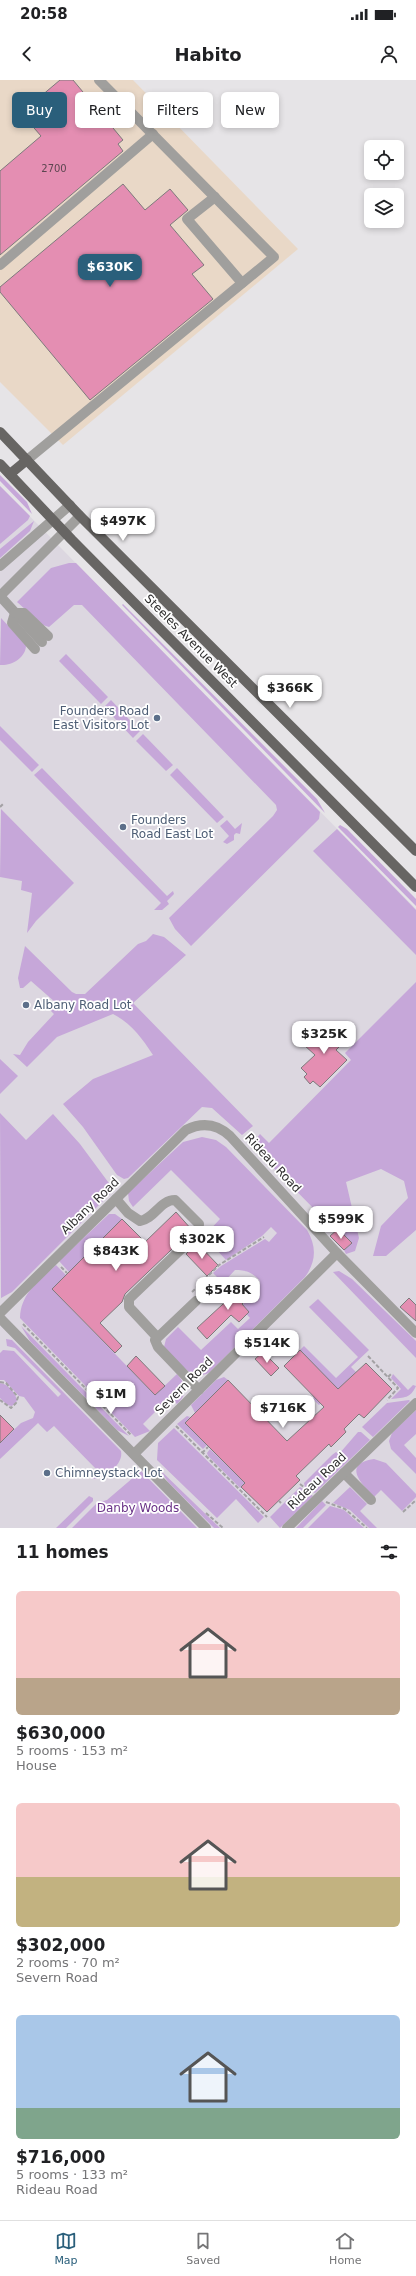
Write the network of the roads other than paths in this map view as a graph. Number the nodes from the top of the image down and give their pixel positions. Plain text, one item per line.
1 (99, 80) edge
2 (153, 134) junction
3 (215, 197) junction
4 (0, 265) edge
5 (242, 283) junction
6 (0, 432) edge
7 (27, 460) junction
8 (0, 464) edge
9 (10, 474) junction
10 (70, 505) junction
11 (80, 516) junction
12 (54, 520) junction
13 (64, 532) junction
14 (0, 566) edge
15 (0, 596) edge
16 (15, 614) junction
17 (416, 851) edge
18 (416, 887) edge
19 (204, 1125) joint
20 (116, 1199) junction
21 (337, 1253) junction
22 (194, 1297) road end
23 (0, 1313) edge
24 (2, 1324) edge
25 (416, 1333) edge
26 (157, 1337) junction
27 (199, 1390) junction
28 (416, 1403) edge
29 (134, 1454) junction
30 (344, 1472) junction
31 (371, 1500) dead end
32 (206, 1528) edge
33 (287, 1528) edge

1 - 2 street
2 - 3 street
2 - 4 street
3 - 5 street
3 - 5 street
5 - 7 street
6 - 7 main road, Steeles Avenue West
7 - 9 main road
7 - 10 main road, Steeles Avenue West
8 - 9 main road, Steeles Avenue West
9 - 12 main road, Steeles Avenue West
10 - 11 main road, Steeles Avenue West
10 - 12 street
11 - 13 street
11 - 17 main road, Steeles Avenue West
12 - 13 main road, Steeles Avenue West
12 - 14 street
13 - 15 street
13 - 18 main road, Steeles Avenue West
15 - 16 street
16 - 16 street
19 - 20 street, Albany Road
19 - 21 street, Rideau Road
20 - 23 street, Albany Road
20 - 26 street
21 - 25 street, Rideau Road
21 - 27 street, Severn Road
22 - 26 street
24 - 29 street
26 - 27 street
27 - 29 street, Severn Road
28 - 30 street, Rideau Road
29 - 32 street
30 - 31 street
30 - 33 street, Rideau Road

